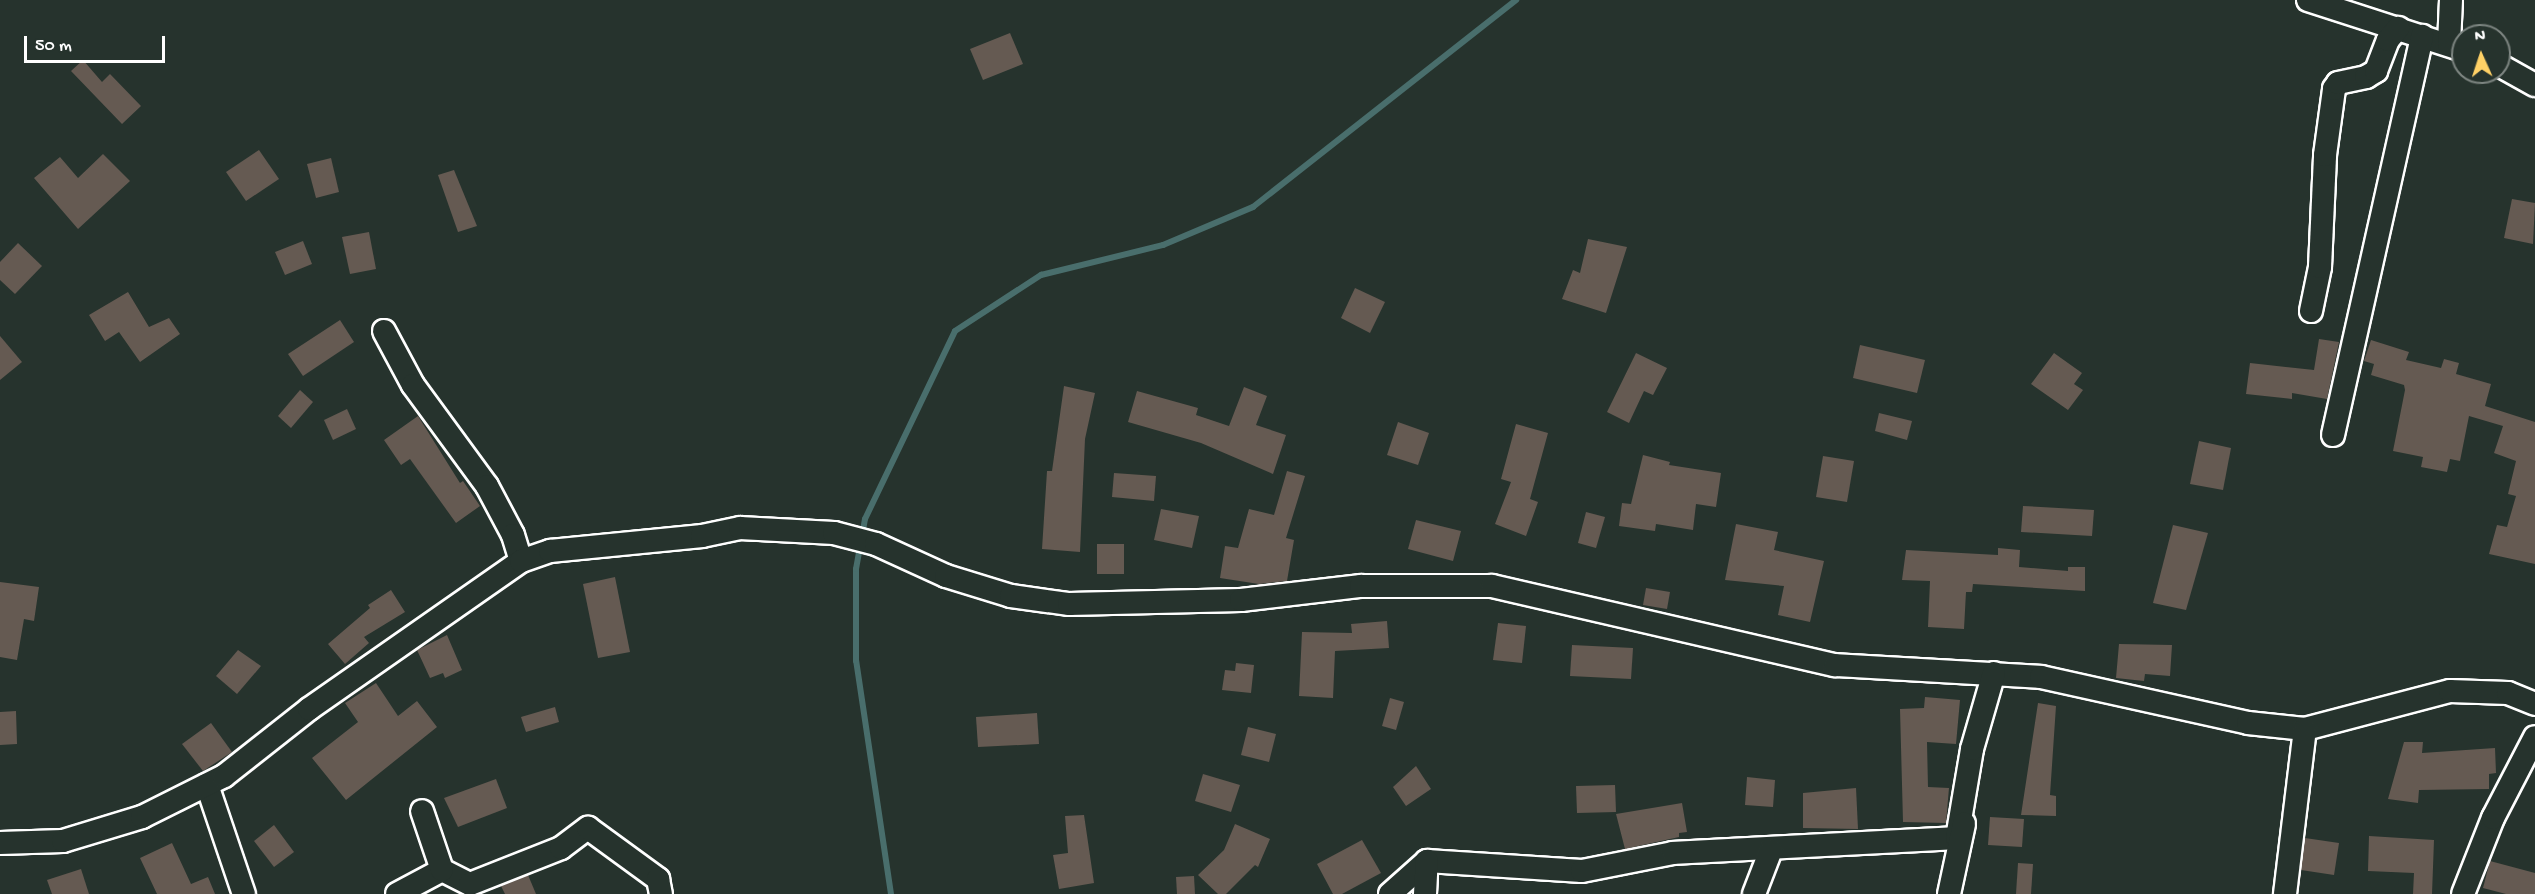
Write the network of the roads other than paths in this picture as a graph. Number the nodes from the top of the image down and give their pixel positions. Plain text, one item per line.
1 (2308, 0) edge
2 (2451, 0) edge
3 (2454, 24) edge
4 (2398, 28) junction
5 (2422, 36) junction
6 (2451, 45) edge
7 (2511, 72) edge
8 (2535, 85) edge
9 (2311, 312) dead end
10 (384, 331) dead end
11 (2333, 435) dead end
12 (520, 561) junction
13 (1994, 673) junction
14 (2535, 704) edge
15 (2305, 729) junction
16 (2535, 737) edge
17 (207, 785) junction
18 (422, 811) dead end
19 (0, 843) edge
20 (1771, 850) junction
21 (1427, 861) junction
22 (442, 870) junction
23 (244, 894) edge
24 (397, 894) edge
25 (661, 894) edge
26 (1390, 894) edge
27 (1425, 894) edge
28 (1754, 894) edge
29 (1949, 894) edge
30 (2284, 894) edge
31 (2463, 894) edge

1 - 4 street
2 - 3 street
4 - 5 street
4 - 9 street
5 - 6 street
5 - 11 street
7 - 8 street
10 - 12 street
12 - 13 street
12 - 17 street
13 - 15 street
13 - 20 street
13 - 29 street
14 - 15 street
15 - 30 street
16 - 31 street
17 - 19 street
17 - 23 street
18 - 22 street
20 - 21 street
20 - 28 street
21 - 26 street
21 - 27 street
22 - 24 street
22 - 25 street

